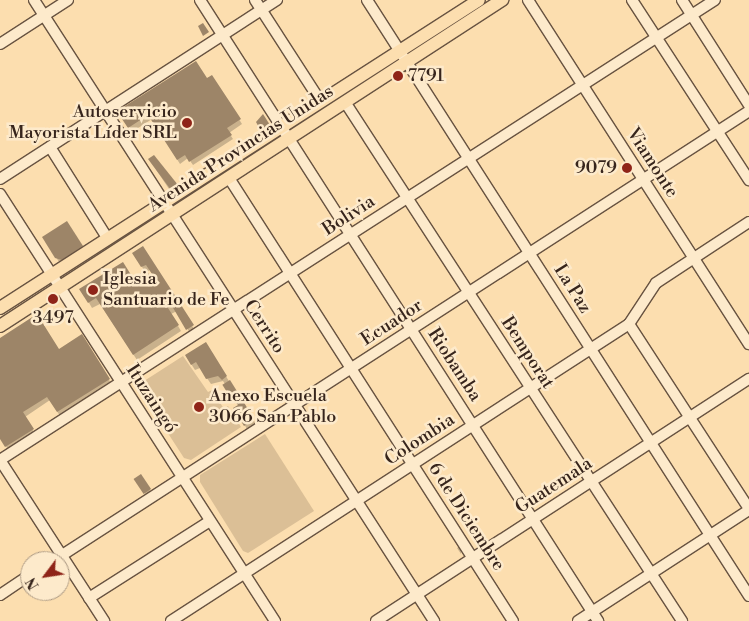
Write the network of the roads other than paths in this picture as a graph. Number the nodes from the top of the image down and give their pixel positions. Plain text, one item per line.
1 (34, 0) edge
2 (68, 0) edge
3 (200, 0) edge
4 (255, 0) edge
5 (277, 0) edge
6 (366, 0) edge
7 (479, 0) edge
8 (502, 0) edge
9 (528, 0) edge
10 (632, 0) edge
11 (682, 0) edge
12 (715, 0) edge
13 (262, 10) junction
14 (44, 15) junction
15 (691, 15) junction
16 (224, 36) junction
17 (656, 38) junction
18 (0, 44) edge
19 (403, 57) junction
20 (583, 85) junction
21 (321, 102) junction
22 (345, 102) junction
23 (749, 105) edge
24 (106, 111) junction
25 (749, 111) edge
26 (282, 127) junction
27 (717, 131) junction
28 (290, 138) junction
29 (50, 147) junction
30 (469, 158) junction
31 (229, 178) junction
32 (0, 179) edge
33 (643, 179) junction
34 (749, 180) edge
35 (0, 194) edge
36 (407, 198) junction
37 (164, 202) junction
38 (172, 214) junction
39 (749, 222) edge
40 (351, 234) junction
41 (108, 239) junction
42 (530, 253) junction
43 (694, 258) junction
44 (290, 273) junction
45 (52, 275) junction
46 (60, 287) junction
47 (468, 293) junction
48 (0, 308) edge
49 (234, 310) junction
50 (629, 324) junction
51 (0, 326) edge
52 (412, 329) junction
53 (749, 344) edge
54 (591, 348) junction
55 (352, 368) junction
56 (749, 379) edge
57 (121, 382) junction
58 (530, 388) junction
59 (295, 405) junction
60 (690, 417) junction
61 (473, 425) junction
62 (651, 443) junction
63 (0, 460) edge
64 (413, 464) junction
65 (183, 478) junction
66 (591, 481) junction
67 (356, 500) junction
68 (749, 510) edge
69 (533, 519) junction
70 (210, 521) junction
71 (710, 536) junction
72 (53, 551) edge
73 (68, 551) edge
74 (473, 558) junction
75 (244, 573) junction
76 (70, 574) edge
77 (651, 574) junction
78 (20, 582) edge
79 (417, 594) junction
80 (0, 595) edge
81 (749, 596) edge
82 (89, 598) junction
83 (592, 612) junction
84 (104, 621) edge
85 (171, 621) edge
86 (275, 621) edge
87 (376, 621) edge
88 (434, 621) edge
89 (513, 621) edge
90 (578, 621) edge
91 (598, 621) edge
92 (682, 621) edge

1 - 14 street, Cerrito
2 - 14 street
3 - 16 street, Riobamba
4 - 13 street
5 - 13 street
6 - 19 street, La Paz
7 - 19 main road, Avenida Provincias Unidas
8 - 19 main road, Avenida Provincias Unidas
9 - 20 street, Viamonte
10 - 17 street
11 - 15 street
12 - 15 street, Bolivia
13 - 16 street
13 - 21 street
14 - 18 street
14 - 24 street, Cerrito
15 - 17 street, Bolivia
15 - 23 street
16 - 24 street
16 - 26 street, Riobamba
17 - 20 street, Bolivia
17 - 27 street
19 - 21 main road, Avenida Provincias Unidas
19 - 22 main road, Avenida Provincias Unidas
19 - 30 street, La Paz
20 - 30 street, Bolivia
20 - 33 street, Viamonte
21 - 26 main road, Avenida Provincias Unidas
22 - 28 main road, Avenida Provincias Unidas
22 - 36 street, Bemporat
24 - 29 street
24 - 37 street, Cerrito
25 - 27 street, Ecuador
26 - 28 street, Riobamba
26 - 37 main road, Avenida Provincias Unidas
27 - 33 street, Ecuador
27 - 34 street
28 - 31 main road, Avenida Provincias Unidas
28 - 40 street, Riobamba
29 - 32 street
29 - 41 street
30 - 36 street, Bolivia
30 - 42 street, La Paz
31 - 38 main road, Avenida Provincias Unidas
31 - 44 street, 6 de Diciembre
33 - 42 street, Ecuador
33 - 43 street, Viamonte
35 - 45 street, Ituzaingó
36 - 40 street, Bolivia
36 - 47 street, Bemporat
37 - 38 street, Cerrito
37 - 41 main road, Avenida Provincias Unidas
38 - 46 main road, Avenida Provincias Unidas
38 - 49 street, Cerrito
39 - 43 street, Colombia
40 - 44 street, Bolivia
40 - 52 street, Riobamba
41 - 45 main road, Avenida Provincias Unidas
42 - 47 street, Ecuador
42 - 54 street, La Paz
43 - 50 street, Colombia
43 - 53 street, Viamonte
44 - 49 street, Bolivia
44 - 55 street, 6 de Diciembre
45 - 46 street, Ituzaingó
45 - 48 main road, Avenida Provincias Unidas
46 - 51 main road, Avenida Provincias Unidas
46 - 57 street, Ituzaingó
47 - 52 street, Ecuador
47 - 58 street, Bemporat
49 - 57 street, Bolivia
49 - 59 street, Cerrito
50 - 54 street, Colombia
50 - 60 street
52 - 55 street, Ecuador
52 - 61 street, Riobamba
54 - 58 street, Colombia
54 - 62 street, La Paz
55 - 59 street, Ecuador
55 - 64 street, 6 de Diciembre
56 - 60 street, Guatemala
57 - 63 street, Bolivia
57 - 65 street, Ituzaingó
58 - 61 street, Colombia
58 - 66 street, Bemporat
59 - 65 street, Ecuador
59 - 67 street, Cerrito
60 - 62 street, Guatemala
60 - 68 street
61 - 64 street, Colombia
61 - 69 street, Riobamba
62 - 66 street, Guatemala
62 - 71 street, La Paz
63 - 72 street
64 - 67 street, Colombia
64 - 74 street, 6 de Diciembre
65 - 70 street, Ituzaingó
65 - 73 street, Ecuador
66 - 69 street, Guatemala
66 - 77 street, Bemporat
67 - 75 street, Colombia
67 - 79 street, Cerrito
68 - 71 street
69 - 74 street, Guatemala
69 - 83 street, Riobamba
70 - 75 street, Ituzaingó
70 - 82 street
71 - 77 street
71 - 81 street, La Paz
74 - 79 street, Guatemala
74 - 89 street, 6 de Diciembre
75 - 85 street, Colombia
75 - 86 street, Ituzaingó
76 - 82 street
77 - 83 street
77 - 92 street, Bemporat
78 - 80 street
79 - 87 street, Guatemala
79 - 88 street, Cerrito
82 - 84 street
83 - 90 street
83 - 91 street, Riobamba

